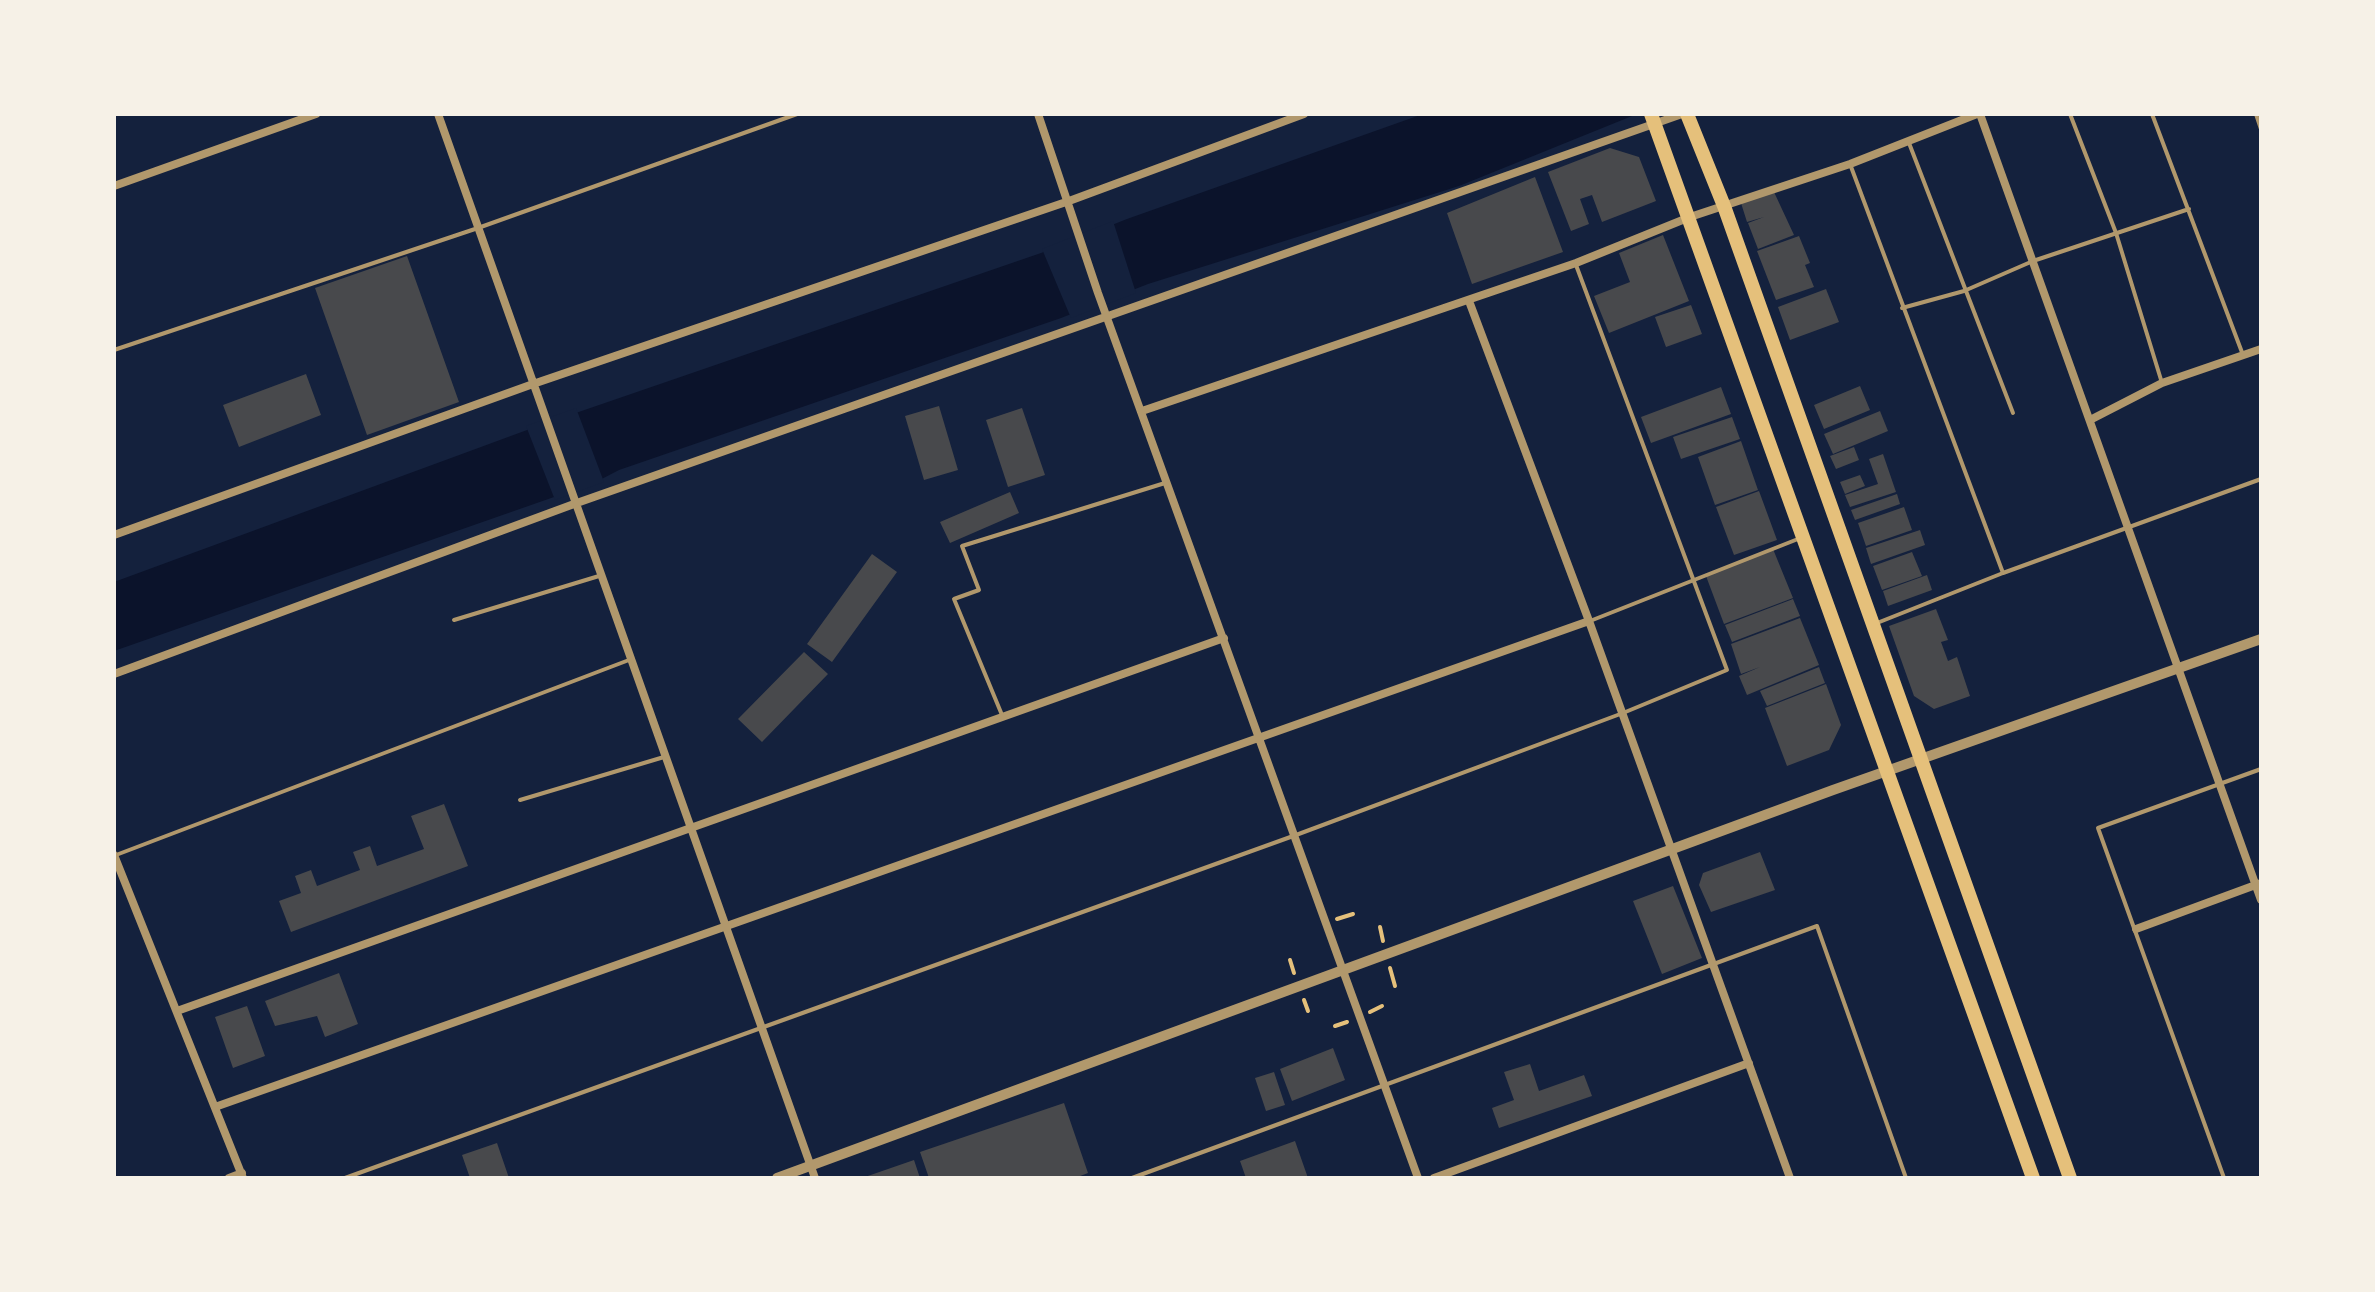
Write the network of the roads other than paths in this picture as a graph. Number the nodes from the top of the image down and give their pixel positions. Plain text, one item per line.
1 (316, 114) edge
2 (438, 114) edge
3 (797, 114) edge
4 (1038, 114) edge
5 (1304, 114) edge
6 (1685, 114) edge
7 (1979, 114) edge
8 (2070, 114) edge
9 (2152, 114) edge
10 (2256, 114) edge
11 (1652, 118) edge
12 (2261, 129) edge
13 (1908, 141) junction
14 (1850, 164) junction
15 (114, 186) edge
16 (1069, 201) junction
17 (1724, 206) junction
18 (2189, 209) junction
19 (1690, 217) junction
20 (478, 228) junction
21 (2116, 233) junction
22 (2033, 261) junction
23 (1576, 263) junction
24 (1964, 291) junction
25 (1469, 301) junction
26 (1902, 308) junction
27 (1108, 319) junction
28 (2261, 349) edge
29 (114, 350) edge
30 (2244, 356) junction
31 (2162, 383) junction
32 (533, 384) junction
33 (1142, 411) junction
34 (2013, 413) dead end
35 (2090, 420) junction
36 (2261, 479) edge
37 (1167, 482) junction
38 (574, 504) junction
39 (2128, 527) junction
40 (114, 535) edge
41 (1804, 536) junction
42 (2003, 573) junction
43 (599, 576) junction
44 (1694, 580) junction
45 (454, 620) dead end
46 (1589, 621) junction
47 (1871, 625) junction
48 (1224, 638) junction
49 (2261, 639) edge
50 (629, 660) junction
51 (2179, 670) junction
52 (114, 674) edge
53 (1623, 713) junction
54 (1003, 717) junction
55 (1260, 737) junction
56 (664, 757) junction
57 (1921, 760) junction
58 (2261, 769) edge
59 (1886, 772) junction
60 (2220, 783) junction
61 (520, 800) dead end
62 (690, 828) junction
63 (1296, 835) junction
64 (1672, 851) junction
65 (114, 856) edge
66 (2258, 884) edge
67 (2261, 900) edge
68 (725, 927) junction
69 (2136, 929) junction
70 (1713, 963) junction
71 (1345, 969) junction
72 (177, 1011) junction
73 (762, 1030) junction
74 (1749, 1063) junction
75 (1386, 1086) junction
76 (215, 1107) junction
77 (811, 1166) junction
78 (242, 1176) edge
79 (2066, 1177) edge
80 (229, 1178) edge
81 (345, 1178) edge
82 (777, 1178) edge
83 (815, 1178) edge
84 (1132, 1178) edge
85 (1418, 1178) edge
86 (1434, 1178) edge
87 (1790, 1178) edge
88 (1906, 1178) edge
89 (2033, 1178) edge
90 (2224, 1178) edge

1 - 15 street
2 - 20 street
3 - 20 lane
4 - 16 street
5 - 16 street
6 - 11 street
6 - 17 main road
7 - 13 street
7 - 22 street
8 - 21 lane
9 - 18 lane
10 - 12 lane
11 - 19 main road
11 - 27 street
13 - 14 street
13 - 24 lane
14 - 17 street
14 - 26 lane
16 - 27 street
16 - 32 street
17 - 19 street
17 - 47 main road
18 - 21 lane
18 - 30 lane
19 - 23 street
19 - 41 main road
20 - 29 lane
20 - 32 street
21 - 22 lane
21 - 31 lane
22 - 24 lane
22 - 35 street
23 - 25 street
23 - 44 lane
24 - 26 lane
24 - 34 lane
25 - 33 street
25 - 46 street
26 - 42 lane
27 - 33 street
27 - 38 street
28 - 30 street
30 - 31 street
31 - 35 street
32 - 38 street
32 - 40 street
33 - 37 street
35 - 39 street
36 - 39 lane
37 - 48 street
37 - 54 lane
38 - 43 street
38 - 52 street
39 - 42 lane
39 - 51 street
41 - 44 lane
41 - 59 main road
42 - 47 lane
43 - 45 lane
43 - 50 street
44 - 46 lane
44 - 53 lane
46 - 53 street
46 - 55 street
47 - 57 main road
48 - 54 street
48 - 55 street
49 - 51 street
50 - 56 street
50 - 65 lane
51 - 57 street
51 - 60 street
53 - 63 lane
53 - 64 street
54 - 62 street
55 - 63 street
55 - 68 street
56 - 61 lane
56 - 62 street
57 - 59 street
57 - 79 main road
58 - 60 lane
59 - 64 street
59 - 89 main road
60 - 66 street
60 - 69 lane
62 - 68 street
62 - 72 street
63 - 71 street
63 - 73 lane
64 - 70 street
64 - 71 street
65 - 72 street
66 - 67 street
66 - 69 street
68 - 73 street
68 - 76 street
69 - 90 lane
70 - 74 street
70 - 75 lane
70 - 88 lane
71 - 75 street
71 - 77 street
72 - 76 street
73 - 77 street
73 - 81 lane
74 - 86 street
74 - 87 street
75 - 84 lane
75 - 85 street
76 - 78 street
77 - 82 street
77 - 83 street
78 - 80 street

